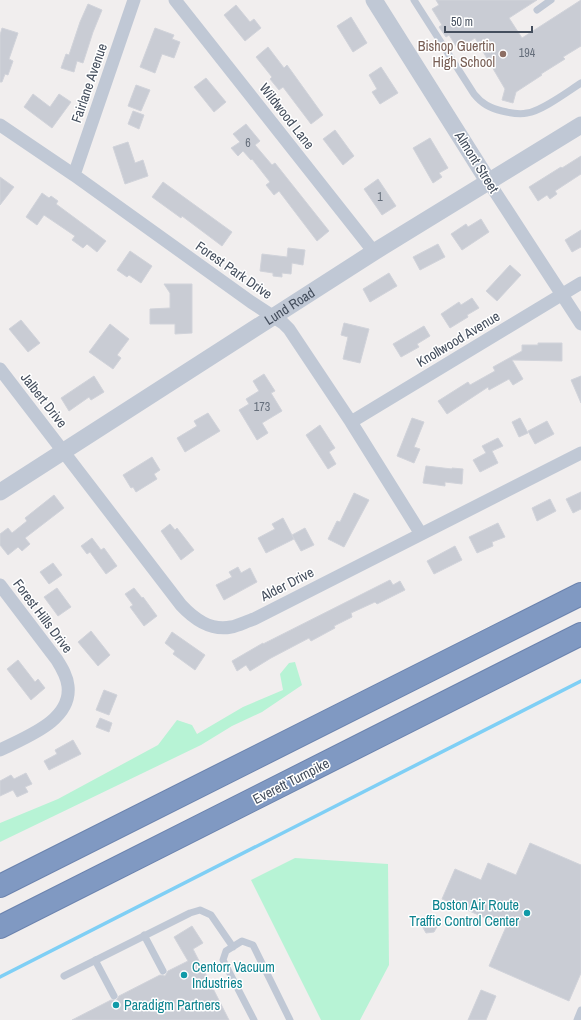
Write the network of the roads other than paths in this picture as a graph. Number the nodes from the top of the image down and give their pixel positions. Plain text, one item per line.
1 (134, 0) edge
2 (175, 0) edge
3 (374, 0) edge
4 (414, 0) edge
5 (551, 0) edge
6 (537, 10) dead end
7 (581, 83) edge
8 (0, 125) edge
9 (581, 125) edge
10 (74, 175) junction
11 (488, 181) junction
12 (374, 252) junction
13 (581, 283) edge
14 (562, 294) junction
15 (274, 317) junction
16 (581, 324) edge
17 (0, 369) edge
18 (351, 422) junction
19 (63, 451) junction
20 (581, 453) edge
21 (0, 492) edge
22 (421, 534) junction
23 (581, 581) edge
24 (0, 585) edge
25 (581, 594) edge
26 (581, 634) edge
27 (0, 750) edge
28 (257, 756) junction
29 (0, 886) edge
30 (0, 927) edge
31 (144, 935) junction
32 (233, 947) junction
33 (95, 960) junction
34 (163, 971) dead end
35 (64, 976) dead end
36 (114, 996) dead end
37 (581, 1010) edge
38 (254, 1020) edge
39 (290, 1020) edge
40 (577, 1020) edge

1 - 10 street, Fairlane Avenue
2 - 12 street, Wildwood Lane
3 - 11 street, Almont Street
4 - 7 lane
5 - 6 lane
8 - 10 street, Forest Park Drive
9 - 11 street, Lund Road
10 - 15 street, Forest Park Drive
11 - 12 street, Lund Road
11 - 14 street, Almont Street
12 - 15 street, Lund Road
13 - 14 street, Knollwood Avenue
14 - 16 street, Almont Street
14 - 18 street, Knollwood Avenue
15 - 18 street, Forest Park Drive
15 - 19 street, Lund Road
17 - 19 street, Jalbert Drive
18 - 22 street, Forest Park Drive
19 - 21 street, Lund Road
19 - 22 street, Alder Drive
20 - 22 street, Alder Drive
23 - 28 highway
24 - 27 street, Forest Hills Drive
25 - 28 highway
26 - 30 highway, Everett Turnpike
28 - 29 highway
31 - 32 lane
31 - 33 lane
31 - 34 lane
32 - 38 lane
32 - 39 lane
33 - 35 lane
33 - 36 lane
37 - 40 lane

